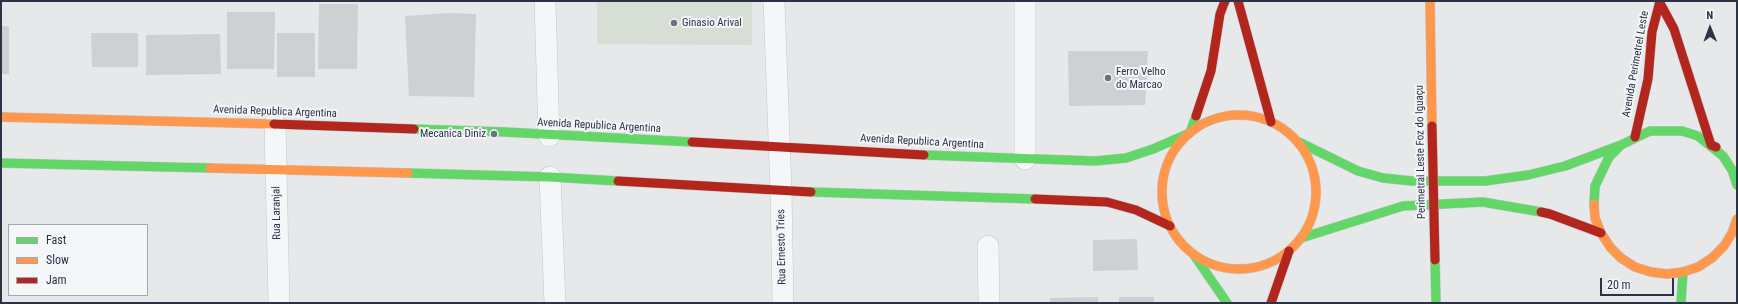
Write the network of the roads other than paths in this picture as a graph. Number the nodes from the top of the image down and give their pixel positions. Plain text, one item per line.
1 (545, 1) edge
2 (774, 1) edge
3 (1025, 1) edge
4 (1225, 1) edge
5 (1238, 1) edge
6 (1430, 1) edge
7 (1660, 2) edge
8 (1, 117) edge
9 (1271, 122) junction
10 (275, 124) junction
11 (1190, 132) junction
12 (549, 136) junction
13 (1635, 137) junction
14 (1299, 142) junction
15 (1711, 145) junction
16 (1621, 146) junction
17 (779, 148) junction
18 (1731, 153) dead end
19 (1025, 159) junction
20 (1, 163) edge
21 (276, 170) junction
22 (550, 177) junction
23 (1737, 185) edge
24 (781, 191) junction
25 (1737, 219) edge
26 (1170, 226) junction
27 (1601, 233) junction
28 (1300, 238) junction
29 (988, 246) dead end
30 (1731, 250) dead end
31 (1289, 251) junction
32 (1192, 253) junction
33 (1712, 258) junction
34 (1683, 272) junction
35 (279, 303) edge
36 (555, 303) edge
37 (783, 303) edge
38 (989, 303) edge
39 (1227, 303) edge
40 (1271, 303) edge
41 (1436, 303) edge
42 (1681, 303) edge

1 - 12 street
2 - 17 street, Rua Ernesto Tries
3 - 19 street
4 - 11 main road
5 - 9 main road
6 - 41 main road, Perimetral Leste Foz do Iguaçu, bridge
7 - 13 main road, Avenida Perimetrel Leste
7 - 15 main road, Avenida Perimetrel Leste
8 - 10 main road, Avenida Republica Argentina
9 - 11 main road
9 - 14 main road
10 - 12 main road, Avenida Republica Argentina
10 - 21 street, Rua Laranjal
11 - 19 main road, Avenida Republica Argentina
11 - 26 main road
12 - 17 main road, Avenida Republica Argentina
13 - 15 main road
13 - 16 main road
14 - 16 main road
14 - 28 main road
15 - 18 main road
15 - 23 main road
16 - 27 main road
17 - 19 main road, Avenida Republica Argentina
17 - 24 street, Rua Ernesto Tries
20 - 21 main road
21 - 22 main road
21 - 35 street, Rua Laranjal
22 - 24 main road
22 - 36 street
24 - 26 main road
24 - 37 street, Rua Ernesto Tries
25 - 33 main road
26 - 32 main road
27 - 28 main road
27 - 34 main road
28 - 31 main road
29 - 38 street
30 - 33 main road
31 - 32 main road
31 - 40 main road
32 - 39 main road
33 - 34 main road
34 - 42 main road

